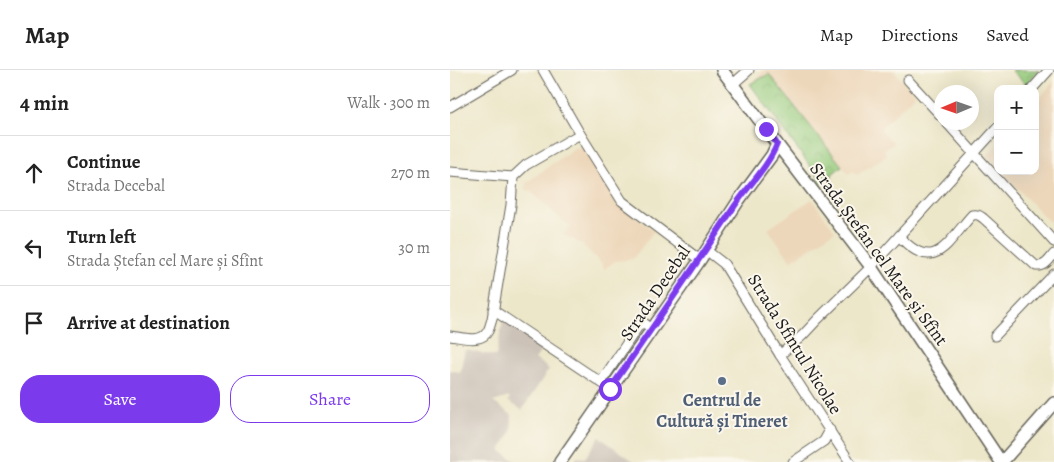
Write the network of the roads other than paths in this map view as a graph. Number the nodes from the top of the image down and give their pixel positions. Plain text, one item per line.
1 (512, 70) edge
2 (543, 70) edge
3 (722, 70) edge
4 (749, 70) edge
5 (1049, 70) edge
6 (908, 80) dead end
7 (733, 84) junction
8 (1036, 85) edge
9 (450, 108) edge
10 (934, 108) edge
11 (953, 130) edge
12 (995, 130) edge
13 (580, 134) junction
14 (777, 144) junction
15 (974, 153) junction
16 (450, 172) edge
17 (513, 177) junction
18 (899, 236) junction
19 (1054, 242) edge
20 (703, 254) junction
21 (1054, 254) edge
22 (871, 267) junction
23 (1054, 274) edge
24 (494, 310) junction
25 (450, 336) edge
26 (995, 336) dead end
27 (780, 355) junction
28 (606, 386) junction
29 (1054, 404) edge
30 (830, 430) junction
31 (560, 462) edge
32 (793, 462) edge
33 (850, 462) edge
34 (1002, 462) edge

1 - 9 street
2 - 13 street, Strada Sfîntul Nicolae
3 - 7 main road, Strada Ștefan cel Mare și Sfînt
4 - 7 street
5 - 8 street
6 - 10 street
7 - 14 main road, Strada Ștefan cel Mare și Sfînt
11 - 15 street
12 - 15 street
13 - 17 street
13 - 20 street, Strada Sfîntul Nicolae
14 - 20 main road, Strada Decebal
14 - 22 main road, Strada Ștefan cel Mare și Sfînt
15 - 18 street
15 - 19 street
16 - 17 street
17 - 24 street
18 - 21 street
18 - 22 street
20 - 27 street, Strada Sfîntul Nicolae
20 - 28 main road, Strada Decebal
22 - 27 street
22 - 34 main road, Strada Ștefan cel Mare și Sfînt
23 - 26 street
24 - 25 street
24 - 28 street
27 - 30 street, Strada Sfîntul Nicolae
28 - 31 main road, Strada Decebal
29 - 34 main road
30 - 32 street
30 - 33 street, Strada Sfîntul Nicolae

